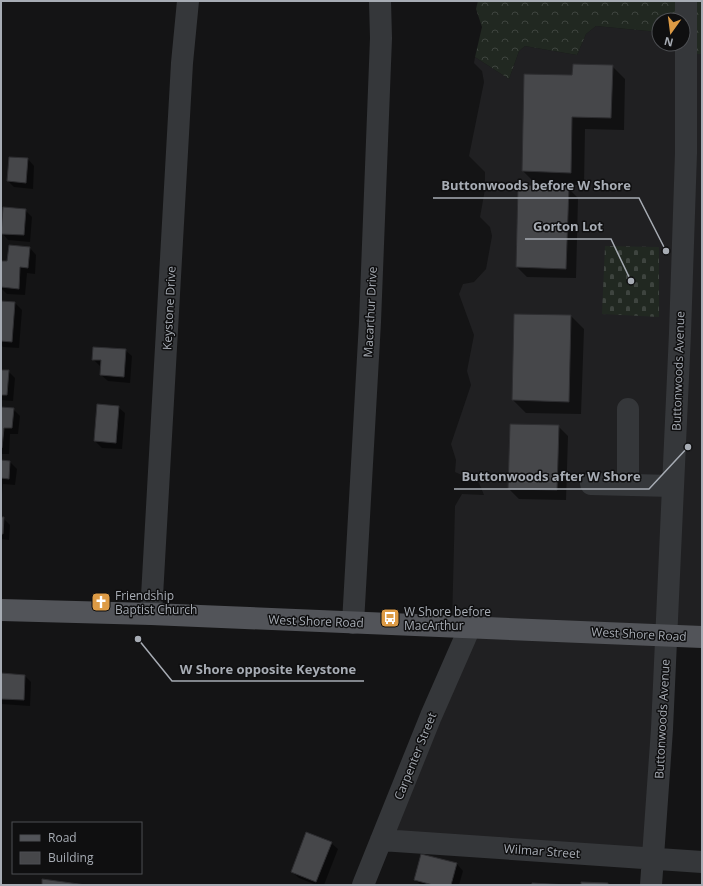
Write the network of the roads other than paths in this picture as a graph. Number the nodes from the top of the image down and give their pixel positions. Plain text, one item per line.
1 (188, 1) edge
2 (380, 1) edge
3 (686, 1) edge
4 (694, 133) edge
5 (628, 409) dead end
6 (591, 484) dead end
7 (628, 485) junction
8 (673, 486) junction
9 (1, 610) edge
10 (151, 614) junction
11 (353, 623) junction
12 (470, 628) junction
13 (666, 636) junction
14 (702, 637) edge
15 (381, 840) junction
16 (653, 859) junction
17 (702, 862) edge
18 (363, 885) edge
19 (651, 885) edge

1 - 10 street, Keystone Drive
2 - 11 street, Macarthur Drive
3 - 4 street, Buttonwoods Avenue
4 - 8 street, Buttonwoods Avenue
5 - 7 street
6 - 7 street
7 - 8 street
8 - 13 street, Buttonwoods Avenue
9 - 10 main road, West Shore Road
10 - 11 main road, West Shore Road
11 - 12 main road, West Shore Road
12 - 13 main road, West Shore Road
12 - 15 street, Carpenter Street
13 - 14 main road, West Shore Road
13 - 16 street, Buttonwoods Avenue
15 - 16 street, Wilmar Street
15 - 18 street, Carpenter Street
16 - 17 street, Wilmar Street
16 - 19 street, Buttonwoods Avenue

